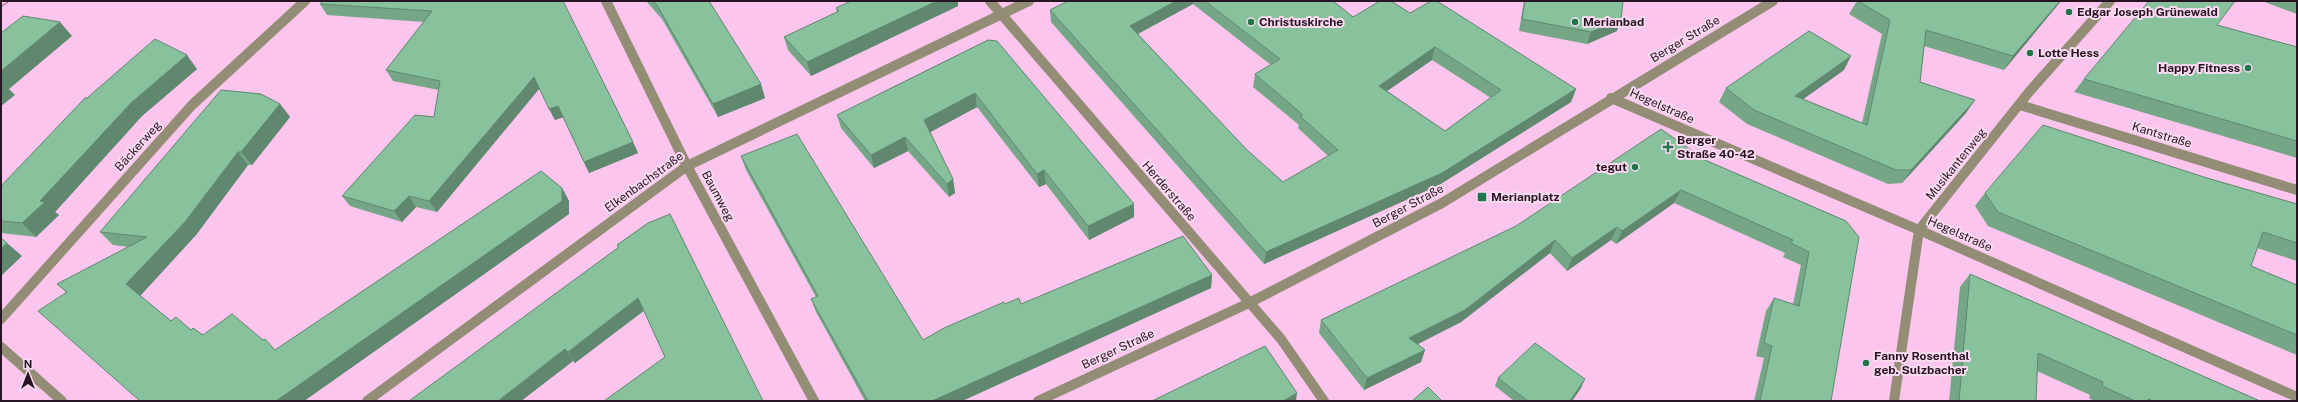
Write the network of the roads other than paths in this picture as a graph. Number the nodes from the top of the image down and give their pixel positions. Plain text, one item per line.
1 (305, 1) edge
2 (606, 1) edge
3 (990, 1) edge
4 (1029, 1) edge
5 (1773, 1) edge
6 (2110, 1) edge
7 (1001, 15) junction
8 (1611, 98) junction
9 (2020, 105) junction
10 (687, 166) junction
11 (2297, 190) edge
12 (1919, 230) junction
13 (1249, 303) junction
14 (1, 318) edge
15 (1, 347) edge
16 (2297, 397) edge
17 (62, 401) edge
18 (367, 401) edge
19 (814, 401) edge
20 (1038, 401) edge
21 (1324, 401) edge
22 (1894, 401) edge

1 - 14 street, Bäckerweg
2 - 10 street, Baumweg
3 - 7 street, Herderstraße
4 - 7 street, Elkenbachstraße
5 - 8 street, Berger Straße
6 - 9 street, Musikantenweg
7 - 10 street, Elkenbachstraße
7 - 13 street, Herderstraße
8 - 12 street, Hegelstraße
8 - 13 street, Berger Straße
9 - 11 street, Kantstraße
9 - 12 street, Musikantenweg
10 - 18 street, Elkenbachstraße
10 - 19 street, Baumweg
12 - 16 street, Hegelstraße
12 - 22 street
13 - 20 street, Berger Straße
13 - 21 street, Herderstraße
15 - 17 street

